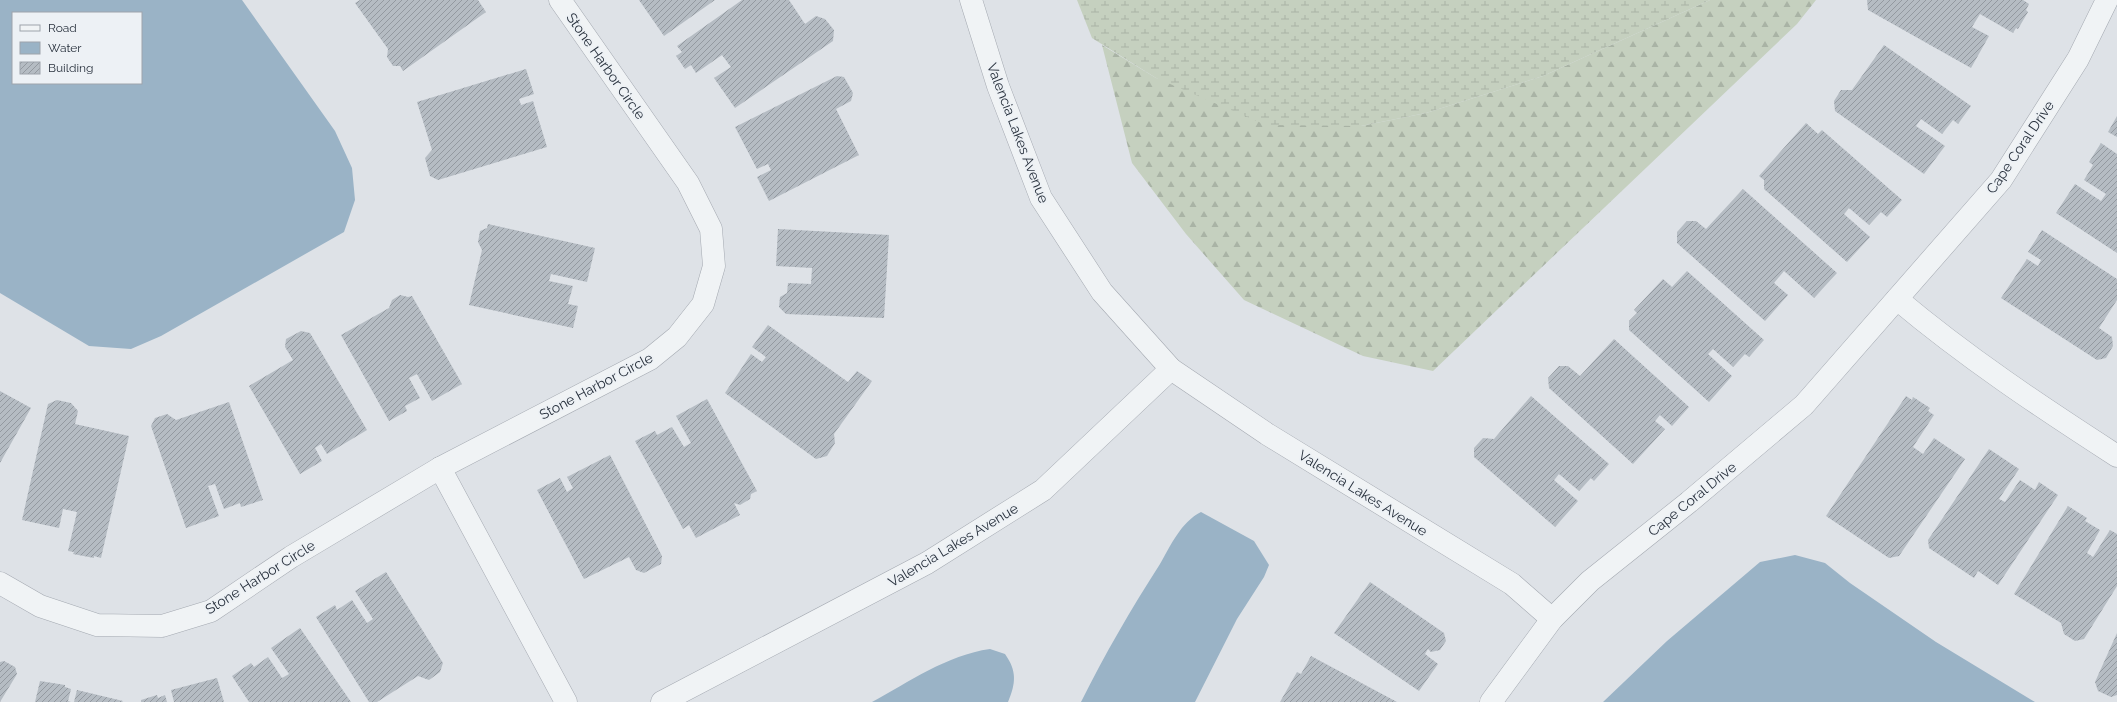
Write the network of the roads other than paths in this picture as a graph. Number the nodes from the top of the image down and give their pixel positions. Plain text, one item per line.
1 (560, 0) edge
2 (971, 0) edge
3 (2107, 0) edge
4 (1897, 299) junction
5 (1171, 369) junction
6 (2117, 456) edge
7 (440, 468) junction
8 (0, 583) edge
9 (1552, 619) junction
10 (566, 702) edge
11 (662, 702) edge
12 (1491, 702) edge

1 - 7 street, Stone Harbor Circle
2 - 5 street, Valencia Lakes Avenue
3 - 4 street, Cape Coral Drive
4 - 6 street
4 - 9 street, Cape Coral Drive
5 - 9 street, Valencia Lakes Avenue
5 - 11 street, Valencia Lakes Avenue
7 - 8 street, Stone Harbor Circle
7 - 10 street
9 - 12 street, Cape Coral Drive

